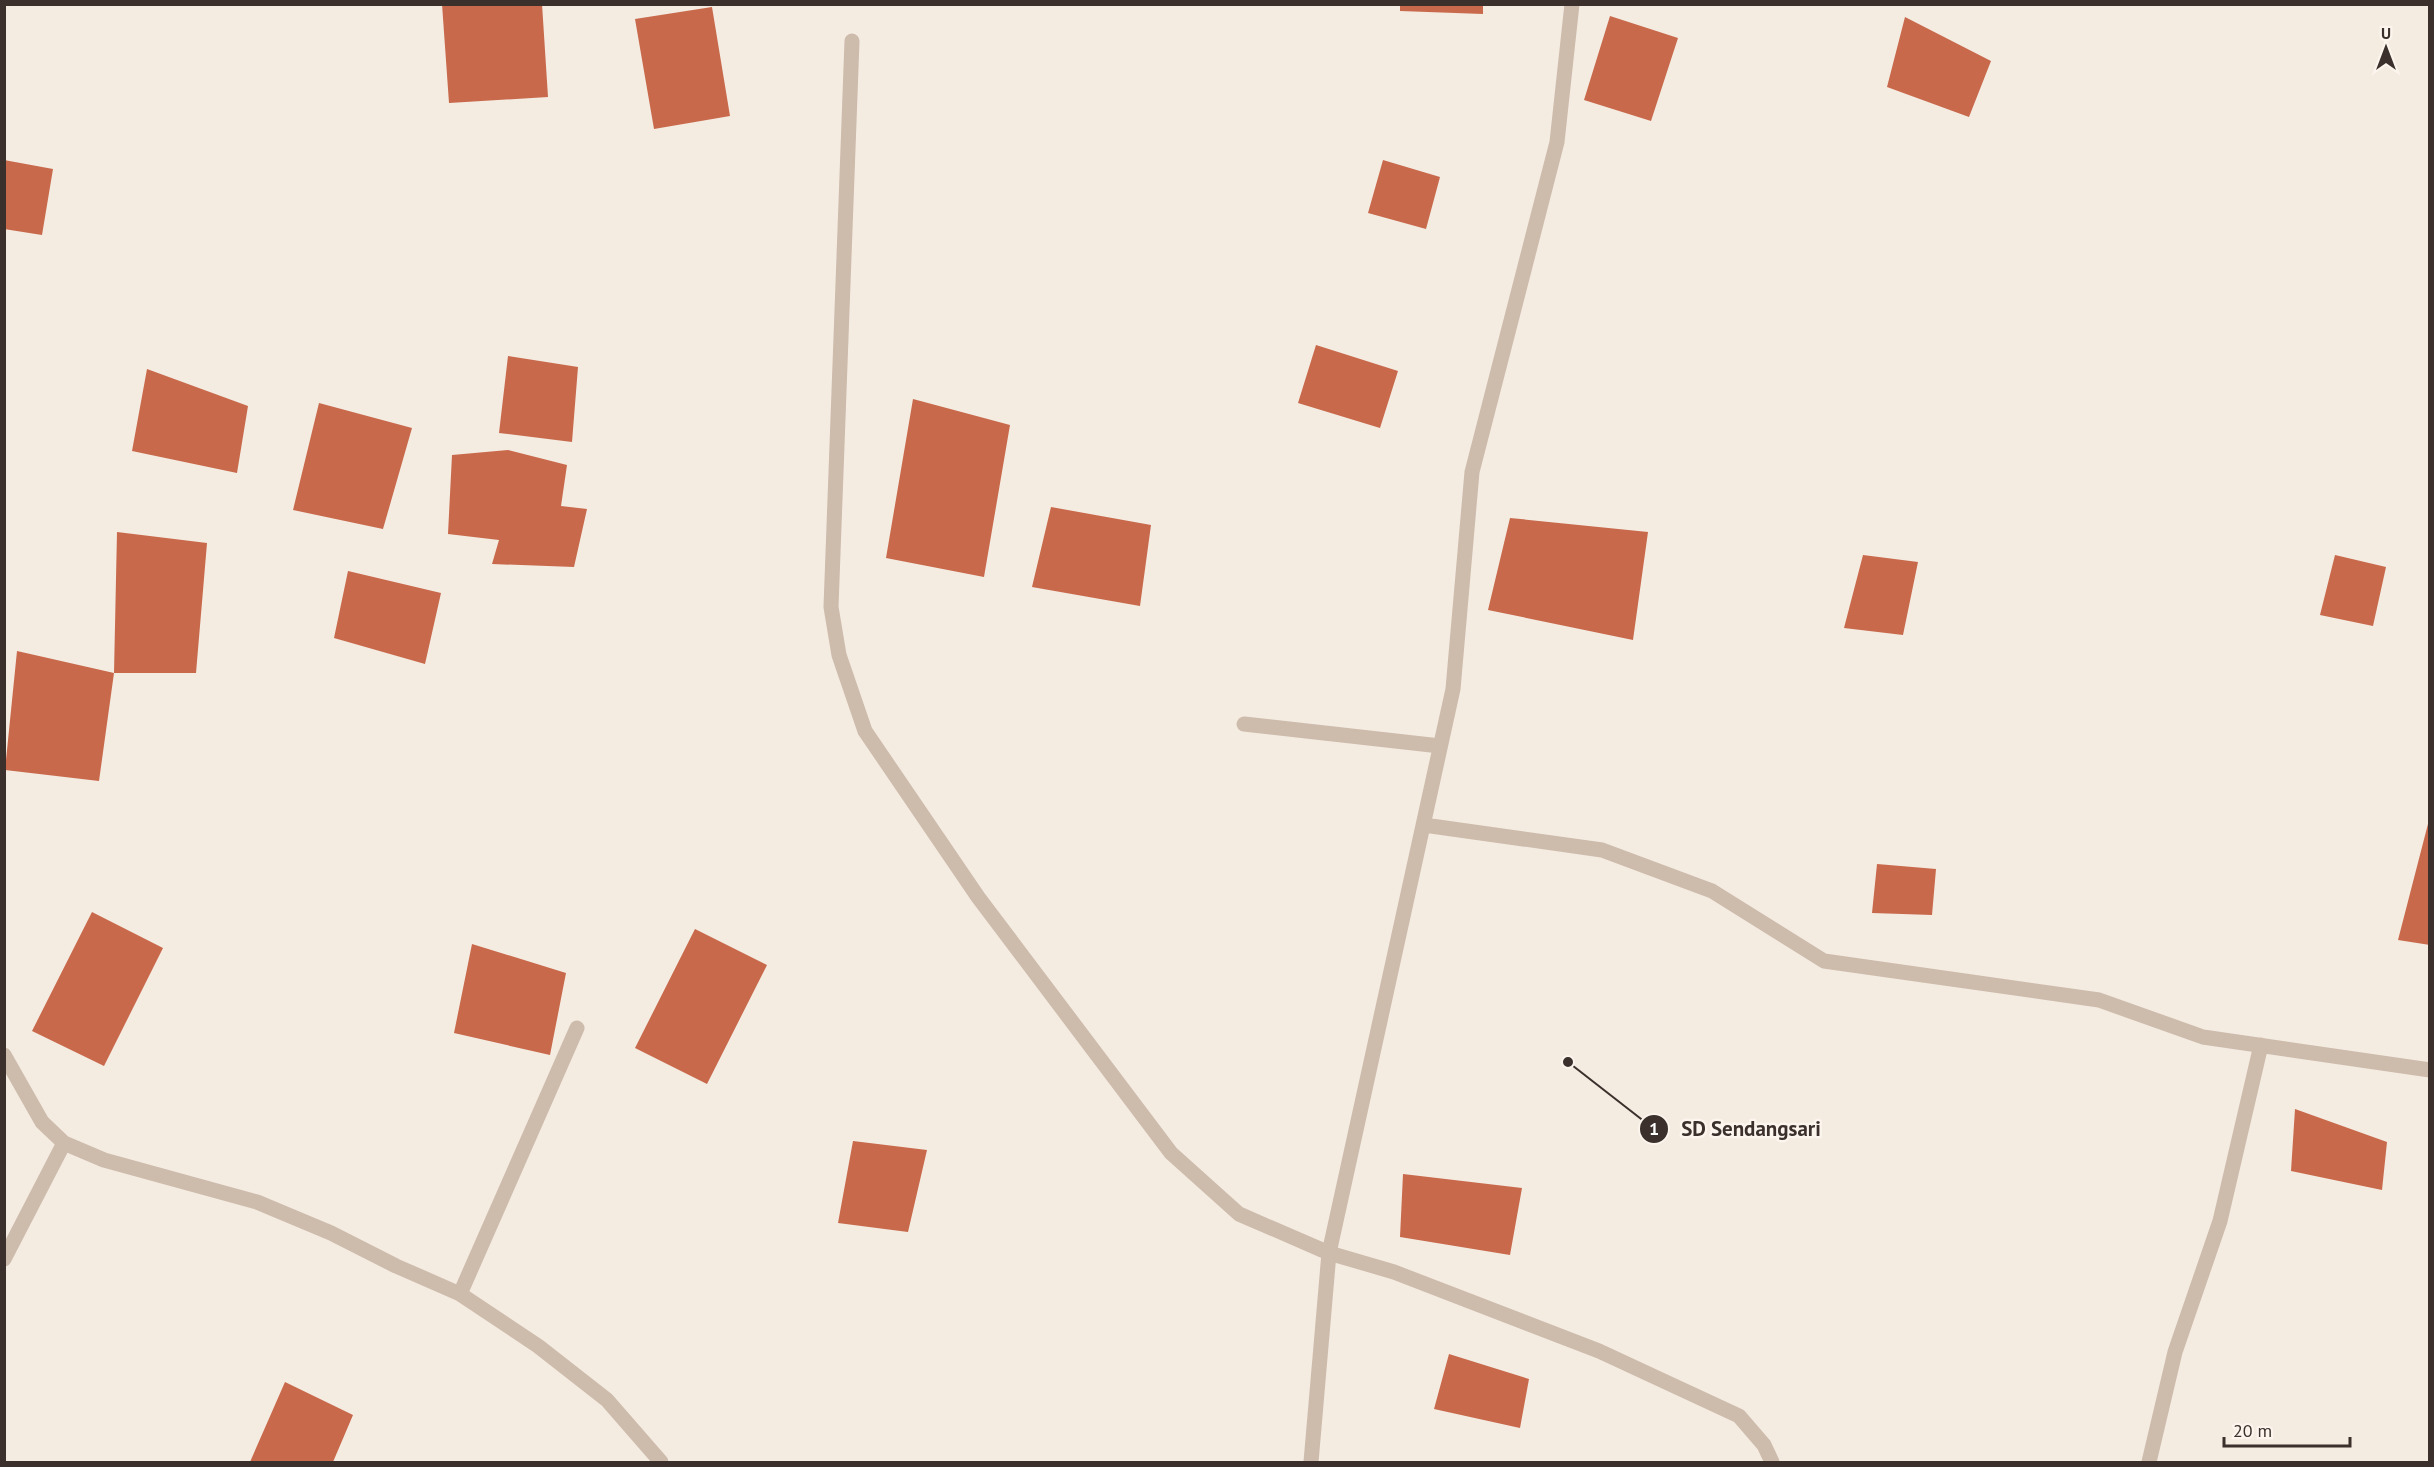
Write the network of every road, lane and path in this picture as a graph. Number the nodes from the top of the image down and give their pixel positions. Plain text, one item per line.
1 (1572, 4) edge
2 (852, 41) dead end
3 (1244, 724) dead end
4 (1440, 746) junction
5 (1424, 825) junction
6 (577, 1028) dead end
7 (2261, 1045) junction
8 (4, 1055) edge
9 (2430, 1070) edge
10 (64, 1143) junction
11 (1329, 1253) junction
12 (4, 1259) edge
13 (460, 1294) junction
14 (661, 1462) edge
15 (1311, 1462) edge
16 (1772, 1462) edge
17 (2149, 1462) edge

1 - 4 street
2 - 11 street
3 - 4 street
4 - 5 street
5 - 7 street
5 - 11 street
6 - 13 street
7 - 9 street
7 - 17 street
8 - 10 street
10 - 12 street
10 - 13 street
11 - 15 street
11 - 16 street
13 - 14 street

